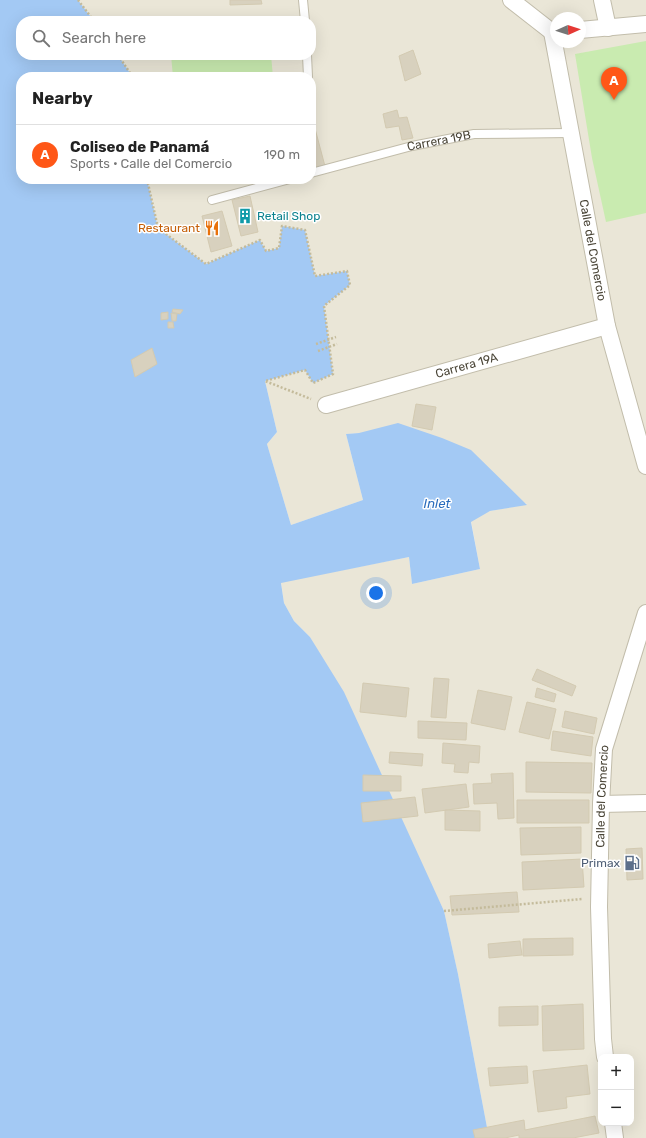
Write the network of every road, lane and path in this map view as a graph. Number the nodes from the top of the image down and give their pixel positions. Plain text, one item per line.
1 (78, 0) edge
2 (303, 0) edge
3 (511, 0) edge
4 (602, 0) edge
5 (90, 16) edge
6 (305, 16) edge
7 (646, 24) edge
8 (608, 28) junction
9 (550, 29) edge
10 (586, 30) edge
11 (557, 48) edge
12 (121, 60) edge
13 (307, 60) edge
14 (129, 72) edge
15 (308, 72) edge
16 (570, 133) junction
17 (316, 172) edge
18 (148, 184) edge
19 (271, 184) edge
20 (212, 200) dead end
21 (607, 326) junction
22 (336, 337) dead end
23 (316, 344) dead end
24 (337, 344) dead end
25 (318, 351) dead end
26 (326, 405) joint
27 (646, 466) edge
28 (646, 613) edge
29 (601, 804) junction
30 (646, 804) edge
31 (600, 898) junction
32 (444, 911) dead end
33 (605, 1054) edge
34 (613, 1126) edge
35 (615, 1138) edge

1 - 5 path
2 - 6 lane
3 - 9 street
4 - 8 street
7 - 8 street
8 - 10 street
11 - 16 street, Calle del Comercio
12 - 14 path
13 - 15 lane
16 - 17 lane, Carrera 19B
16 - 21 street, Calle del Comercio
18 - 26 path
19 - 20 lane
21 - 26 street, Carrera 19A
21 - 27 street, Calle del Comercio
22 - 23 path
24 - 25 path
28 - 29 street, Calle del Comercio
29 - 30 street
29 - 31 street, Calle del Comercio
31 - 32 path
31 - 33 street, Calle del Comercio
34 - 35 street

